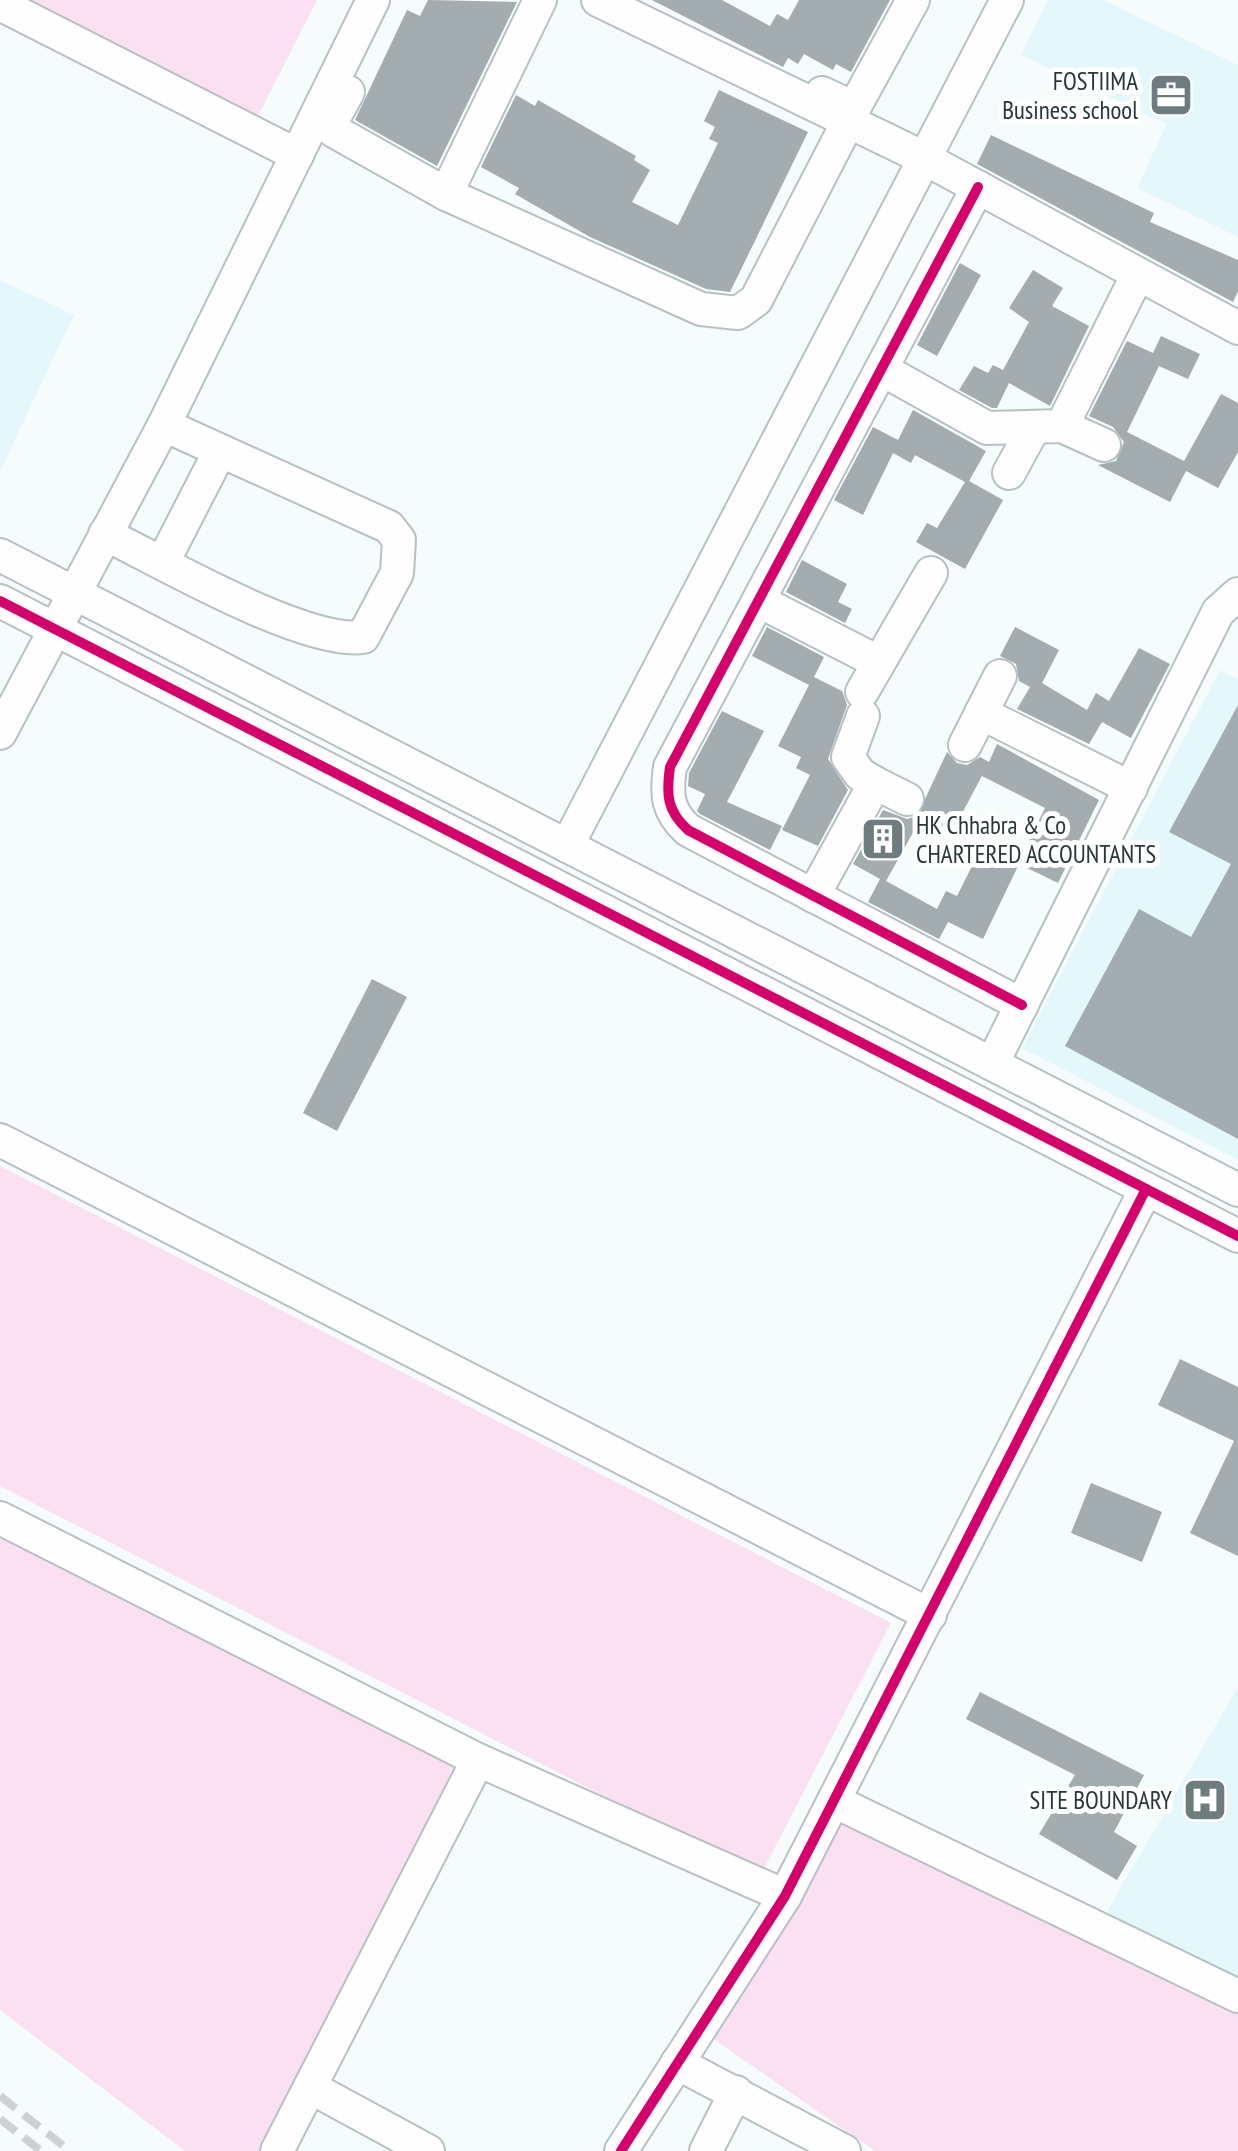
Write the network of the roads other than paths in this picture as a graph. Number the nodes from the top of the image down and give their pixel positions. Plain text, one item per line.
1 (372, 0) edge
2 (397, 0) edge
3 (540, 0) edge
4 (598, 0) edge
5 (640, 0) edge
6 (912, 0) edge
7 (1007, 0) edge
8 (0, 4) edge
9 (848, 122) junction
10 (297, 155) junction
11 (922, 157) junction
12 (978, 187) junction
13 (446, 194) junction
14 (1138, 274) junction
15 (1238, 328) edge
16 (883, 370) junction
17 (164, 426) junction
18 (1048, 427) junction
19 (1104, 446) dead end
20 (220, 451) junction
21 (1009, 472) dead end
22 (105, 534) junction
23 (0, 555) edge
24 (163, 562) junction
25 (931, 573) dead end
26 (73, 592) junction
27 (1238, 594) edge
28 (0, 601) edge
29 (758, 601) junction
30 (54, 628) junction
31 (878, 662) junction
32 (1000, 676) dead end
33 (981, 713) junction
34 (0, 733) edge
35 (966, 745) dead end
36 (876, 783) junction
37 (1131, 788) junction
38 (907, 799) dead end
39 (567, 846) junction
40 (813, 896) junction
41 (1022, 1006) junction
42 (992, 1064) junction
43 (0, 1140) edge
44 (1146, 1189) junction
45 (1238, 1190) edge
46 (1238, 1236) edge
47 (0, 1518) edge
48 (930, 1615) junction
49 (478, 1760) junction
50 (834, 1801) junction
51 (785, 1896) junction
52 (1238, 1996) edge
53 (676, 2064) junction
54 (310, 2088) junction
55 (736, 2092) junction
56 (278, 2151) edge
57 (428, 2151) edge
58 (621, 2151) edge
59 (706, 2151) edge
60 (844, 2151) edge

1 - 10 street
2 - 13 street
3 - 13 street
4 - 9 street
5 - 6 street
7 - 11 street
8 - 10 street
9 - 11 street
9 - 13 street
10 - 17 street
11 - 12 street
11 - 39 street
12 - 14 street
12 - 16 street
14 - 15 street
14 - 18 street
16 - 18 street
16 - 29 street
17 - 20 street
17 - 22 street
18 - 19 street
18 - 21 street
20 - 24 street
20 - 24 street
22 - 24 street
22 - 26 street
23 - 26 street
25 - 31 street
26 - 30 street
26 - 39 street
27 - 37 street
28 - 30 street
29 - 31 street
29 - 40 street
30 - 34 street
30 - 44 street
31 - 36 street
32 - 33 street
33 - 35 street
33 - 37 street
36 - 38 street
36 - 40 street
37 - 41 street
39 - 42 street
40 - 41 street
41 - 42 street
42 - 45 street
43 - 48 street
44 - 46 street
44 - 48 street
47 - 49 street
48 - 50 street
49 - 51 street
49 - 54 street
50 - 51 street
50 - 52 street
51 - 53 street
53 - 55 street
53 - 58 street
54 - 56 street
54 - 57 street
55 - 59 street
55 - 60 street

